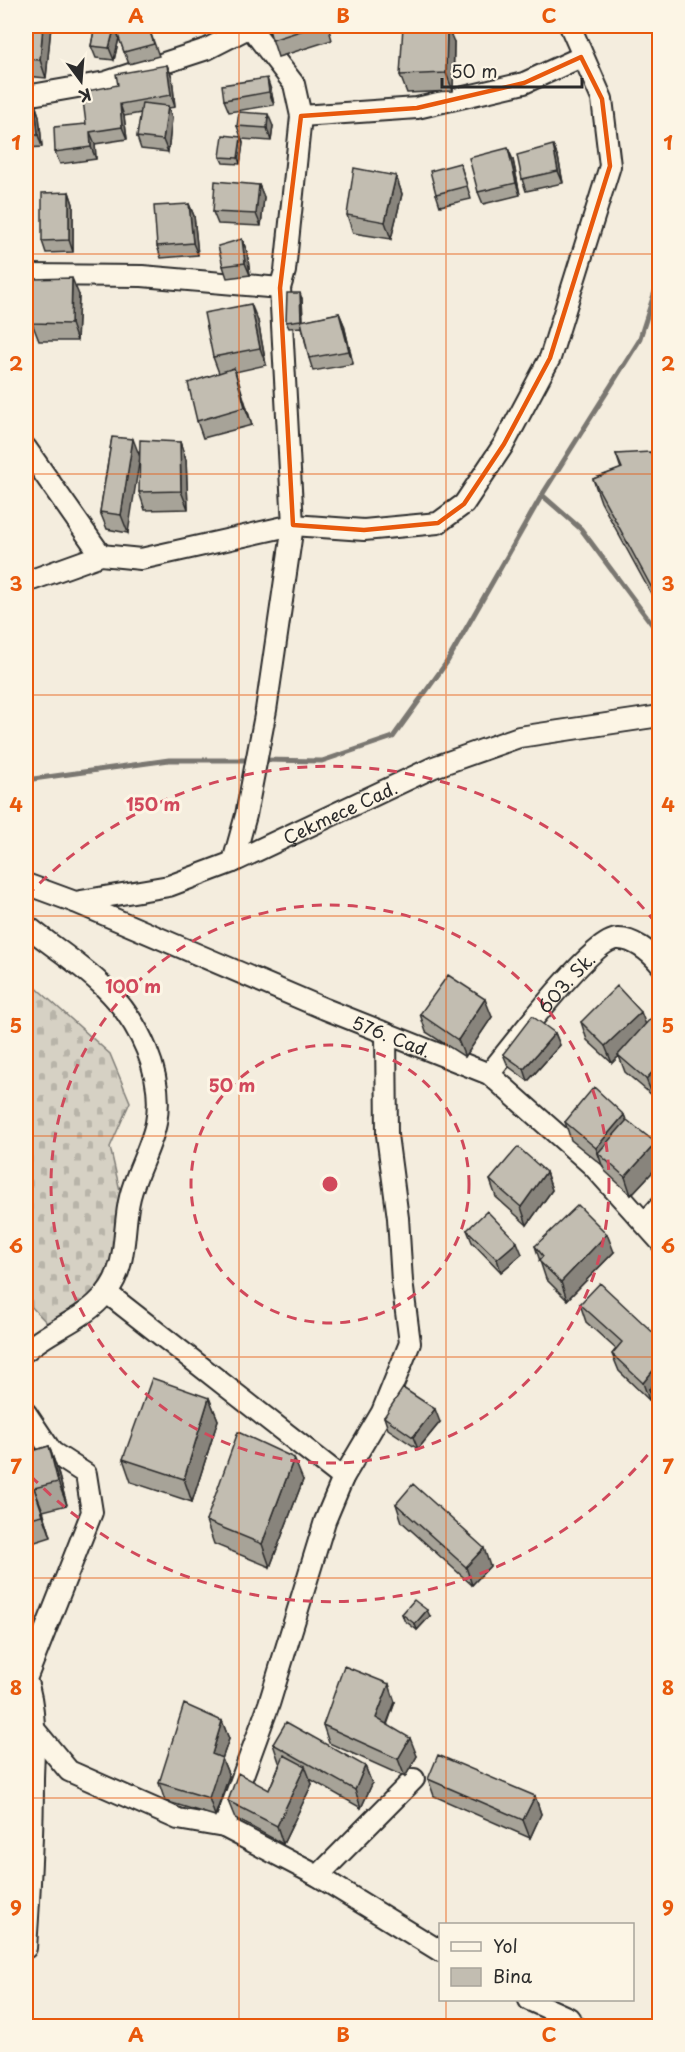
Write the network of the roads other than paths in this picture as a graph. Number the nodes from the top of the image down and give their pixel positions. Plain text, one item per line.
1 (251, 26) edge
2 (570, 26) edge
3 (581, 57) junction
4 (26, 96) edge
5 (301, 116) junction
6 (26, 274) edge
7 (280, 288) junction
8 (26, 448) edge
9 (293, 525) junction
10 (101, 555) junction
11 (26, 582) edge
12 (660, 717) edge
13 (233, 862) junction
14 (26, 884) edge
15 (75, 902) junction
16 (26, 925) edge
17 (660, 964) edge
18 (386, 1034) junction
19 (489, 1074) junction
20 (660, 1206) edge
21 (645, 1223) junction
22 (660, 1241) edge
23 (107, 1293) junction
24 (26, 1351) edge
25 (26, 1413) edge
26 (343, 1478) junction
27 (34, 1729) junction
28 (414, 1779) dead end
29 (224, 1827) junction
30 (318, 1876) junction
31 (26, 1948) edge
32 (439, 1951) edge
33 (531, 2001) edge
34 (574, 2026) edge

1 - 4 street
1 - 5 street
2 - 3 street
3 - 5 street
3 - 9 street
5 - 7 street
6 - 7 street
7 - 9 street
8 - 10 street
9 - 10 street
9 - 13 street
10 - 11 street
12 - 13 street, Çekmece Cad.
13 - 15 street, Çekmece Cad.
14 - 15 street, Çekmece Cad.
15 - 18 street, 576. Cad.
16 - 23 street
17 - 19 street, 603. Sk.
18 - 19 street, 576. Cad.
18 - 26 street
19 - 21 street, 576. Cad.
20 - 21 street
21 - 22 street, 576. Cad.
23 - 24 street
23 - 26 street
25 - 27 street
26 - 29 street
27 - 29 street
27 - 31 street
28 - 30 street
29 - 30 street
30 - 32 street
33 - 34 street

